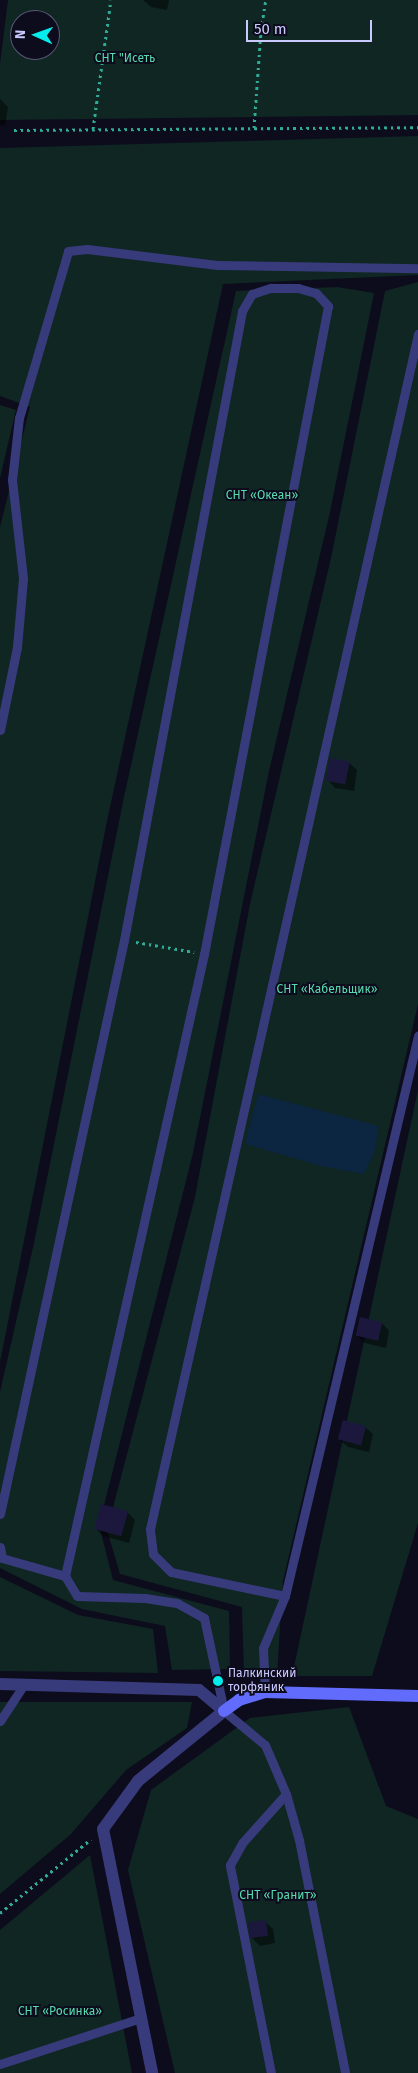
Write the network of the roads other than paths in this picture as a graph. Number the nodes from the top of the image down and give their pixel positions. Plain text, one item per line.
1 (418, 268) edge
2 (418, 334) edge
3 (0, 730) edge
4 (418, 1036) edge
5 (0, 1514) edge
6 (0, 1547) edge
7 (65, 1576) junction
8 (285, 1596) junction
9 (0, 1684) edge
10 (23, 1686) junction
11 (265, 1692) junction
12 (418, 1696) edge
13 (224, 1711) junction
14 (0, 1721) edge
15 (286, 1794) junction
16 (141, 2018) junction
17 (0, 2064) edge
18 (152, 2073) edge
19 (271, 2073) edge
20 (345, 2073) edge

1 - 3 lane
2 - 8 lane
4 - 8 lane
5 - 7 lane
6 - 7 lane
7 - 13 lane
8 - 11 lane
9 - 10 street
10 - 13 street
10 - 14 lane
11 - 12 street
11 - 13 street
13 - 15 lane
13 - 16 street
15 - 19 lane
15 - 20 lane
16 - 17 lane
16 - 18 street

